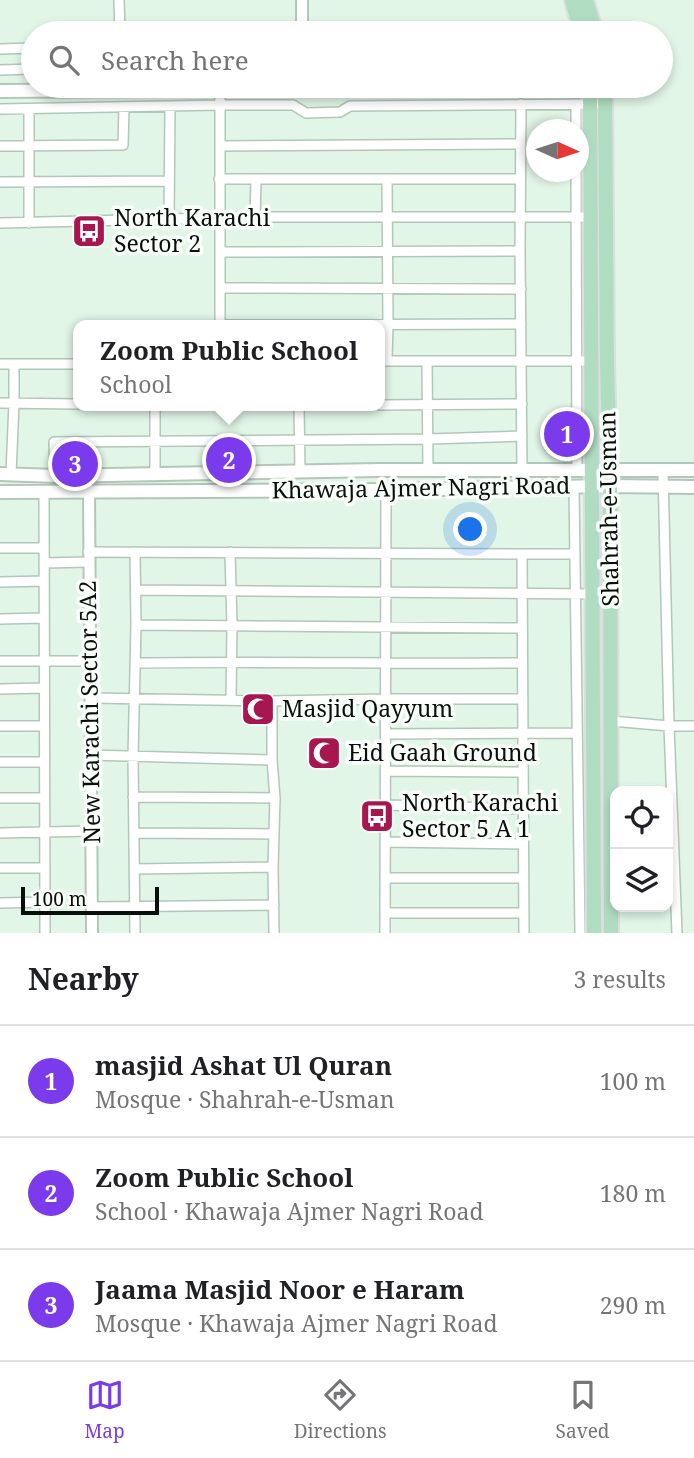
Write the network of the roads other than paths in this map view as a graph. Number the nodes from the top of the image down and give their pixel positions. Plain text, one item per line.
1 (119, 0) edge
2 (302, 0) edge
3 (572, 0) edge
4 (586, 0) edge
5 (120, 21) edge
6 (302, 21) edge
7 (578, 21) edge
8 (592, 21) edge
9 (21, 48) edge
10 (0, 49) edge
11 (21, 69) edge
12 (0, 70) edge
13 (0, 91) edge
14 (21, 91) edge
15 (221, 98) edge
16 (570, 98) edge
17 (592, 98) edge
18 (594, 98) edge
19 (594, 98) edge
20 (221, 104) junction
21 (521, 104) junction
22 (124, 107) junction
23 (170, 107) junction
24 (0, 109) edge
25 (29, 109) junction
26 (582, 119) edge
27 (520, 144) junction
28 (0, 146) edge
29 (29, 146) junction
30 (220, 146) junction
31 (520, 178) junction
32 (219, 179) junction
33 (256, 180) junction
34 (387, 180) junction
35 (169, 181) junction
36 (0, 182) edge
37 (29, 182) junction
38 (578, 182) edge
39 (520, 216) junction
40 (255, 217) junction
41 (583, 217) junction
42 (220, 218) junction
43 (387, 218) junction
44 (169, 220) junction
45 (0, 223) edge
46 (29, 223) junction
47 (520, 251) junction
48 (220, 252) junction
49 (388, 252) junction
50 (220, 288) junction
51 (388, 288) junction
52 (521, 289) junction
53 (220, 320) edge
54 (385, 324) edge
55 (388, 324) junction
56 (521, 324) junction
57 (385, 346) edge
58 (385, 360) edge
59 (427, 361) junction
60 (522, 361) junction
61 (584, 361) junction
62 (14, 364) junction
63 (73, 364) edge
64 (0, 365) edge
65 (0, 403) edge
66 (14, 403) junction
67 (73, 404) edge
68 (428, 404) junction
69 (522, 404) junction
70 (385, 405) edge
71 (155, 411) edge
72 (299, 411) edge
73 (522, 436) junction
74 (300, 439) junction
75 (428, 439) junction
76 (155, 442) junction
77 (522, 469) junction
78 (584, 469) junction
79 (610, 469) junction
80 (428, 470) junction
81 (452, 470) junction
82 (694, 470) edge
83 (300, 471) junction
84 (663, 471) junction
85 (220, 473) junction
86 (6, 474) edge
87 (155, 475) junction
88 (55, 476) junction
89 (610, 486) junction
90 (574, 487) junction
91 (591, 487) junction
92 (663, 487) junction
93 (694, 487) edge
94 (452, 488) junction
95 (221, 490) junction
96 (386, 490) junction
97 (89, 491) junction
98 (0, 492) edge
99 (44, 492) junction
100 (0, 548) edge
101 (44, 548) junction
102 (135, 552) junction
103 (230, 552) junction
104 (387, 554) junction
105 (575, 554) junction
106 (522, 555) junction
107 (88, 557) junction
108 (44, 563) junction
109 (44, 581) junction
110 (0, 582) edge
111 (136, 590) junction
112 (231, 591) junction
113 (386, 592) junction
114 (522, 594) junction
115 (575, 594) junction
116 (592, 594) junction
117 (44, 618) junction
118 (0, 619) edge
119 (136, 625) junction
120 (232, 626) junction
121 (386, 627) junction
122 (522, 628) junction
123 (0, 661) edge
124 (44, 661) junction
125 (89, 661) junction
126 (230, 662) junction
127 (135, 663) junction
128 (522, 663) junction
129 (386, 664) junction
130 (44, 688) junction
131 (0, 689) edge
132 (90, 698) junction
133 (134, 699) junction
134 (386, 699) junction
135 (522, 699) junction
136 (231, 700) junction
137 (272, 701) junction
138 (611, 721) junction
139 (0, 726) edge
140 (44, 726) junction
141 (669, 726) junction
142 (694, 726) edge
143 (578, 733) junction
144 (386, 734) junction
145 (523, 734) junction
146 (90, 755) junction
147 (133, 757) junction
148 (272, 760) junction
149 (0, 762) edge
150 (44, 762) junction
151 (386, 771) junction
152 (523, 772) junction
153 (133, 797) junction
154 (0, 798) edge
155 (44, 798) junction
156 (275, 798) junction
157 (386, 805) junction
158 (523, 809) junction
159 (91, 831) junction
160 (45, 832) junction
161 (0, 833) edge
162 (134, 833) junction
163 (274, 834) junction
164 (385, 842) junction
165 (523, 844) junction
166 (273, 867) junction
167 (0, 868) edge
168 (45, 868) junction
169 (134, 869) junction
170 (385, 878) junction
171 (523, 878) junction
172 (45, 902) junction
173 (0, 903) edge
174 (274, 905) junction
175 (135, 906) junction
176 (92, 907) junction
177 (385, 913) junction
178 (523, 913) junction
179 (45, 933) edge
180 (92, 933) edge
181 (135, 933) edge
182 (274, 933) edge
183 (385, 933) edge
184 (524, 933) edge
185 (580, 933) edge
186 (594, 933) edge
187 (611, 933) edge
188 (677, 933) edge

1 - 5 street
2 - 6 street
3 - 7 main road
4 - 8 main road
9 - 10 street
11 - 12 street
13 - 14 main road
15 - 20 street
16 - 21 street
17 - 26 street
18 - 41 main road, Shahrah-e-Usman
19 - 79 main road, Shahrah-e-Usman
20 - 21 street
20 - 23 street
20 - 30 street
21 - 27 street
22 - 23 street
22 - 25 street
22 - 29 street
23 - 35 street
24 - 25 street
25 - 29 street
27 - 30 street
27 - 31 street
28 - 29 street
29 - 37 street
30 - 32 street
31 - 34 street
31 - 39 street
32 - 33 street
32 - 42 street
33 - 34 street
33 - 40 street
34 - 43 street
35 - 37 street
35 - 44 street
36 - 37 street
37 - 46 street
38 - 41 street
39 - 41 street
39 - 43 street
39 - 47 street
40 - 42 street
40 - 43 street
41 - 61 main road, Shahrah-e-Usman
42 - 44 street
42 - 48 street
43 - 49 street
44 - 46 street
45 - 46 street
47 - 49 street
47 - 52 street
48 - 49 street
48 - 50 street
49 - 51 street
50 - 51 street
50 - 53 street
51 - 52 street
51 - 55 street
52 - 56 street
54 - 55 street
55 - 56 street
55 - 57 street
56 - 60 street
58 - 59 street
59 - 60 street
59 - 68 street
60 - 61 street
60 - 69 street
61 - 78 main road, Shahrah-e-Usman
62 - 63 street
62 - 64 street
62 - 66 street
65 - 66 street
66 - 67 street
66 - 86 street
68 - 69 street
68 - 70 street
68 - 75 street
69 - 73 street
71 - 76 street
72 - 74 street
73 - 75 street
73 - 77 street
74 - 75 street
74 - 76 street
74 - 83 street
75 - 80 street
76 - 87 street
76 - 88 street
77 - 78 main road, Khawaja Ajmer Nagri Road
77 - 81 main road, Khawaja Ajmer Nagri Road
78 - 79 main road, Khawaja Ajmer Nagri Road
78 - 91 main road, Shahrah-e-Usman
79 - 84 main road, Khawaja Ajmer Nagri Road
79 - 89 main road, Shahrah-e-Usman
80 - 81 main road, Khawaja Ajmer Nagri Road
80 - 83 main road, Khawaja Ajmer Nagri Road
81 - 94 main road
82 - 84 main road, Khawaja Ajmer Nagri Road
83 - 85 main road, Khawaja Ajmer Nagri Road
84 - 92 street
85 - 87 main road, Khawaja Ajmer Nagri Road
85 - 95 main road
86 - 88 main road, Khawaja Ajmer Nagri Road
87 - 88 main road, Khawaja Ajmer Nagri Road
89 - 91 main road, Khawaja Ajmer Nagri Road
89 - 92 main road, Khawaja Ajmer Nagri Road
89 - 138 main road, Shahrah-e-Usman
90 - 91 main road, Khawaja Ajmer Nagri Road
90 - 94 main road, Khawaja Ajmer Nagri Road
90 - 105 street
91 - 116 main road, Shahrah-e-Usman
92 - 93 main road, Khawaja Ajmer Nagri Road
92 - 141 street
94 - 96 main road, Khawaja Ajmer Nagri Road
95 - 96 main road, Khawaja Ajmer Nagri Road
95 - 97 main road, Khawaja Ajmer Nagri Road
96 - 104 street
97 - 99 main road, Khawaja Ajmer Nagri Road
97 - 107 street, New Karachi Sector 5A2
98 - 99 main road, Khawaja Ajmer Nagri Road
99 - 101 street
100 - 101 street
101 - 108 street
102 - 103 street
102 - 107 street
102 - 111 street
103 - 104 street
103 - 112 street
104 - 106 street
104 - 113 street
105 - 106 street
105 - 115 street
106 - 114 street
107 - 108 street
107 - 125 street, New Karachi Sector 5A2
108 - 109 street
109 - 110 street
109 - 117 street
111 - 112 street
111 - 119 street
112 - 113 street
112 - 120 street
113 - 114 street
113 - 121 street
114 - 115 street
114 - 122 street
115 - 116 street
115 - 143 street
116 - 186 main road, Shahrah-e-Usman
117 - 118 street
117 - 124 street
119 - 120 street
119 - 127 street
120 - 121 street
120 - 126 street
121 - 122 street
121 - 129 street
122 - 128 street
123 - 124 street
124 - 125 street
124 - 130 street
125 - 132 street, New Karachi Sector 5A2
126 - 127 street
126 - 129 street
126 - 136 street
127 - 133 street
128 - 129 street
128 - 135 street
129 - 134 street
130 - 131 street
130 - 140 street
132 - 133 street
132 - 146 street, New Karachi Sector 5A2
133 - 136 street
133 - 147 street
134 - 135 street
134 - 137 street
134 - 144 street
135 - 145 street
136 - 137 street
137 - 148 street
138 - 141 street
138 - 187 main road, Shahrah-e-Usman
139 - 140 street
140 - 150 street
141 - 142 street
141 - 188 street
143 - 145 street
143 - 185 street
144 - 145 street
144 - 151 street
145 - 152 street
146 - 147 street
146 - 159 street, New Karachi Sector 5A2
147 - 148 street
147 - 153 street
148 - 156 street
149 - 150 street
150 - 155 street
151 - 152 street
151 - 157 street
152 - 158 street
153 - 156 street
153 - 162 street
154 - 155 street
155 - 160 street
156 - 163 street
157 - 158 street
157 - 164 street
158 - 165 street
159 - 160 street
159 - 176 street, New Karachi Sector 5A2
160 - 161 street
160 - 168 street
162 - 163 street
162 - 169 street
163 - 166 street
164 - 165 street
164 - 170 street
165 - 171 street
166 - 169 street
166 - 174 street
167 - 168 street
168 - 172 street
169 - 175 street
170 - 171 street
170 - 177 street
171 - 178 street
172 - 173 street
172 - 179 street
174 - 175 street
174 - 182 street
175 - 176 street
175 - 181 street
176 - 180 street, New Karachi Sector 5A2
177 - 178 street
177 - 183 street
178 - 184 street

